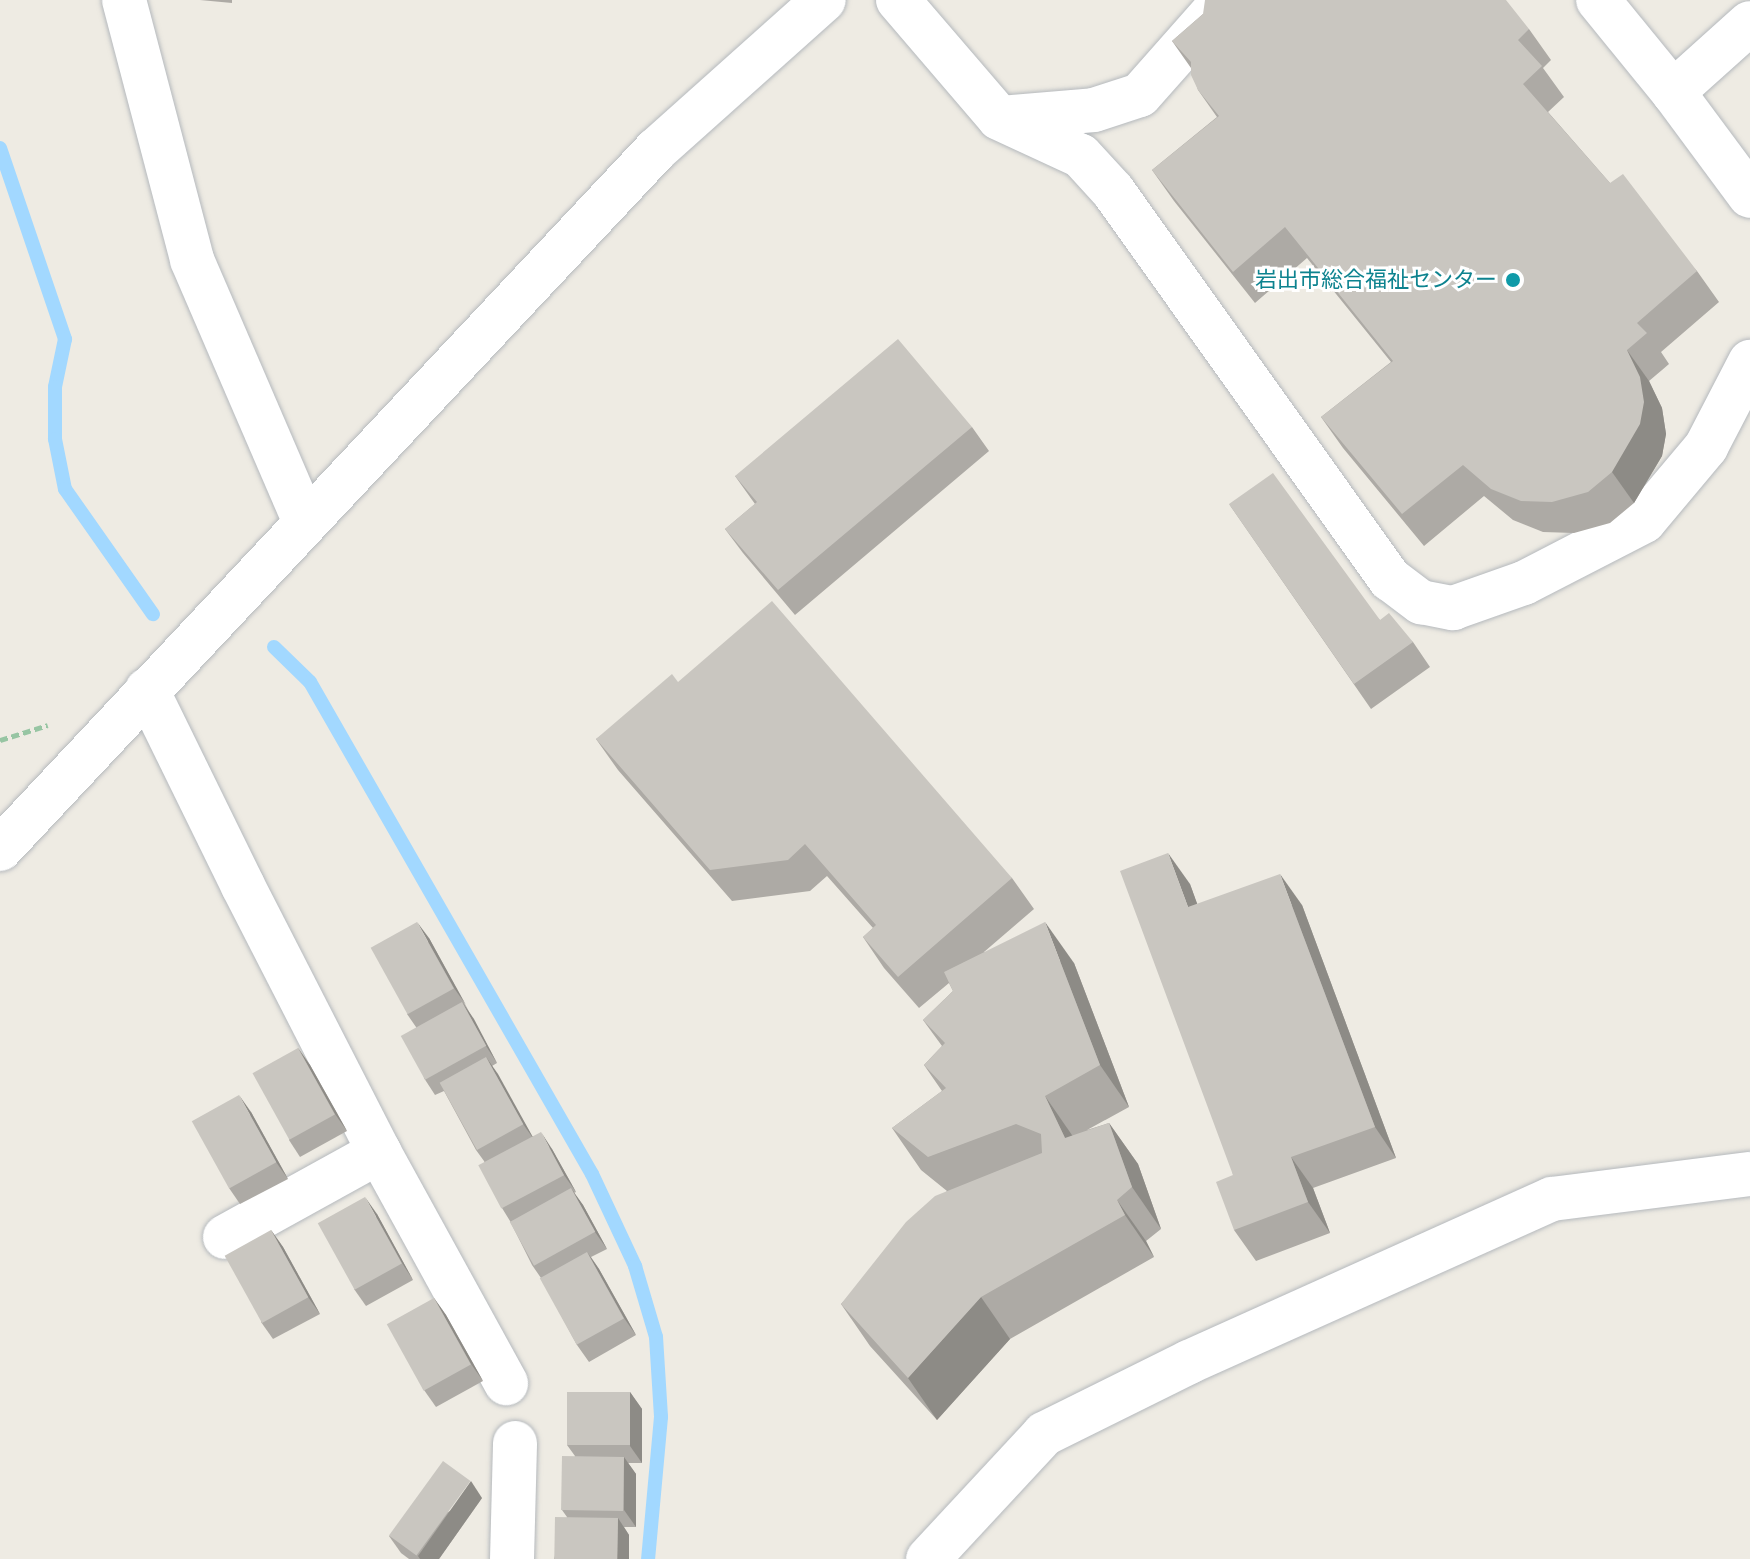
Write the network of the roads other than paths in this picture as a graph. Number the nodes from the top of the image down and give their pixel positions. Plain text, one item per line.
1 (124, 0) edge
2 (824, 0) edge
3 (898, 0) edge
4 (1224, 0) edge
5 (1598, 0) edge
6 (1750, 23) edge
7 (1673, 92) junction
8 (999, 118) junction
9 (1750, 196) edge
10 (1750, 362) edge
11 (305, 523) junction
12 (147, 690) junction
13 (0, 849) edge
14 (379, 1152) junction
15 (1750, 1174) edge
16 (225, 1237) dead end
17 (506, 1383) dead end
18 (515, 1443) dead end
19 (512, 1559) edge
20 (928, 1559) edge

1 - 11 street
2 - 11 street
3 - 8 street
4 - 8 street
5 - 7 street
6 - 7 street
7 - 9 street
8 - 10 street
11 - 12 street
12 - 13 street
12 - 14 street
14 - 16 street
14 - 17 street
15 - 20 street
18 - 19 street

